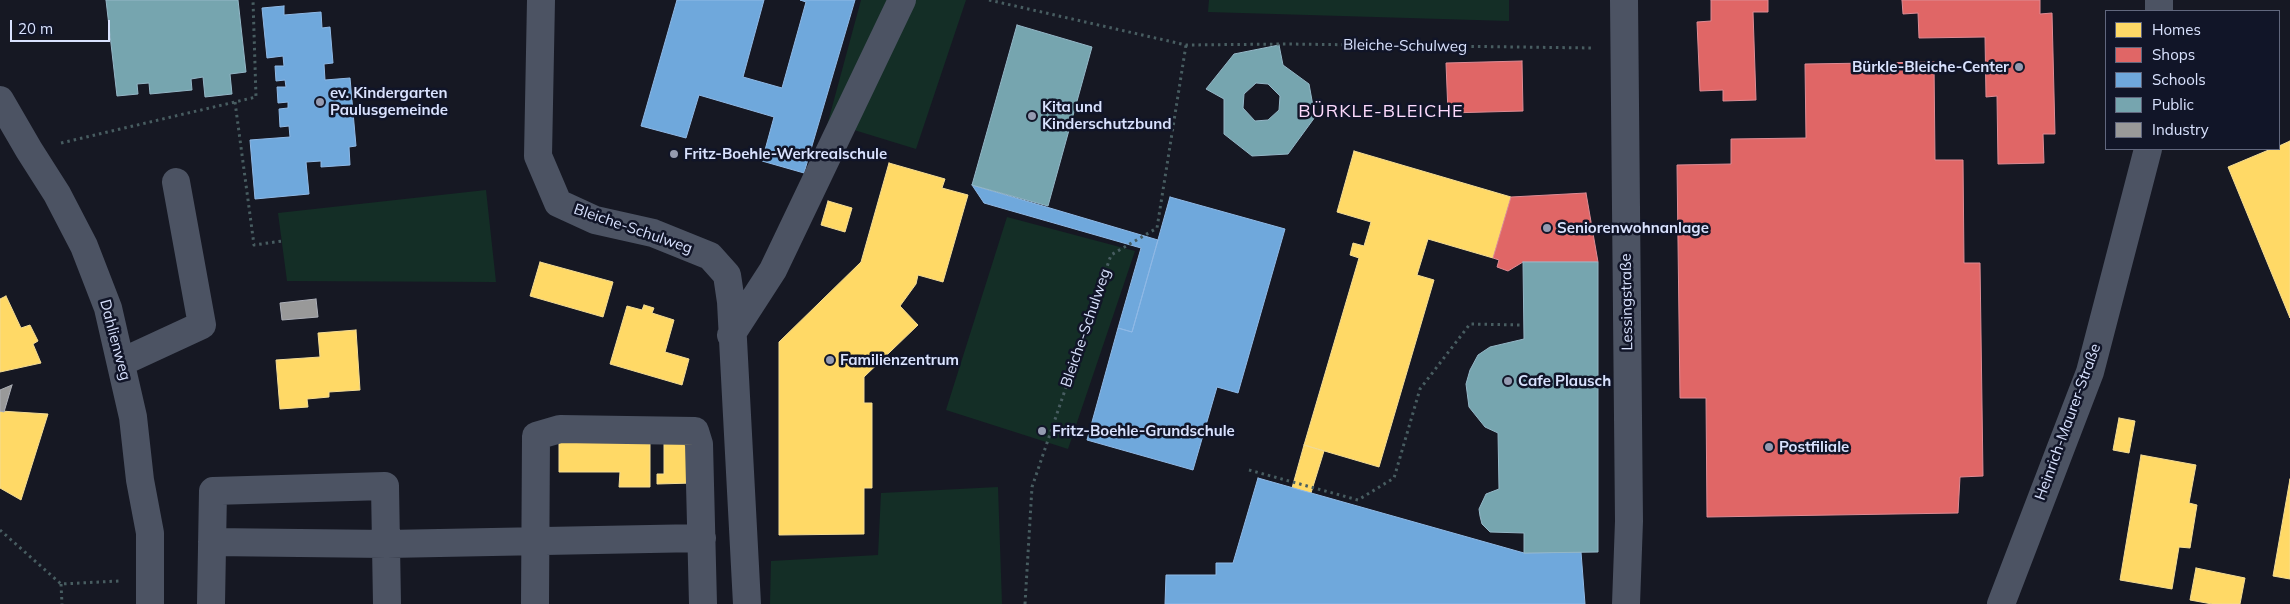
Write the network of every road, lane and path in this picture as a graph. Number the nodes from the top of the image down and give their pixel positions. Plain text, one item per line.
1 (253, 0) edge
2 (541, 0) edge
3 (902, 0) edge
4 (989, 0) edge
5 (1624, 0) edge
6 (1186, 45) junction
7 (1624, 48) junction
8 (0, 100) edge
9 (236, 102) junction
10 (29, 150) junction
11 (2148, 150) edge
12 (176, 182) dead end
13 (282, 241) dead end
14 (1523, 326) dead end
15 (731, 335) junction
16 (122, 362) junction
17 (1249, 470) dead end
18 (0, 530) edge
19 (702, 538) junction
20 (212, 542) junction
21 (536, 542) junction
22 (387, 544) junction
23 (61, 584) junction
24 (150, 592) edge
25 (62, 604) edge
26 (211, 604) edge
27 (387, 604) edge
28 (535, 604) edge
29 (703, 604) edge
30 (747, 604) edge
31 (1025, 604) edge
32 (1626, 604) edge
33 (2001, 604) edge

1 - 9 path
2 - 15 street, Bleiche-Schulweg
3 - 15 street
4 - 6 path, Bleiche-Schulweg
5 - 7 street, Lessingstraße
6 - 7 path, Bleiche-Schulweg
6 - 31 path, Bleiche-Schulweg
7 - 32 street, Lessingstraße
8 - 10 street, Dahlienweg
9 - 10 path
9 - 13 path
10 - 16 street, Dahlienweg
11 - 33 street, Heinrich-Maurer-Straße
12 - 16 street
14 - 17 path
15 - 30 street, Bleiche-Schulweg
16 - 24 street, Dahlienweg
18 - 23 path
19 - 21 street
19 - 21 street
19 - 29 street
20 - 22 street
20 - 22 street
20 - 26 street
21 - 22 street
21 - 28 street
22 - 27 street
23 - 24 path
23 - 25 path

